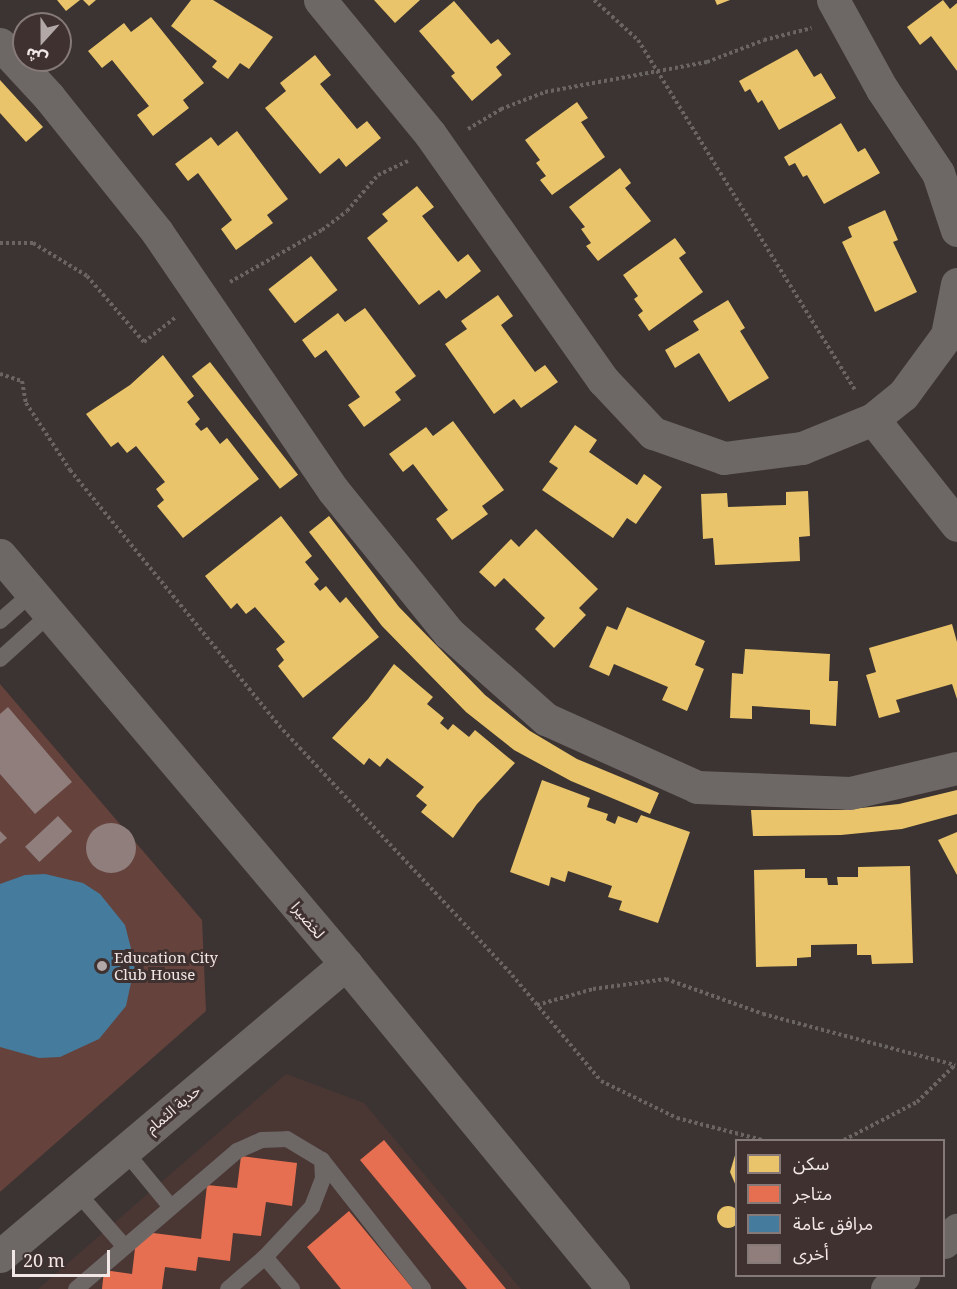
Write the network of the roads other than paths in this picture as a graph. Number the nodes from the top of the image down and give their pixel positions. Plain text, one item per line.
1 (320, 0) edge
2 (839, 10) edge
3 (0, 44) edge
4 (957, 230) edge
5 (957, 284) edge
6 (873, 418) junction
7 (957, 525) edge
8 (0, 555) edge
9 (41, 603) junction
10 (0, 621) edge
11 (0, 659) edge
12 (957, 768) edge
13 (346, 964) junction
14 (124, 1150) junction
15 (322, 1160) junction
16 (76, 1191) junction
17 (171, 1207) junction
18 (957, 1230) edge
19 (945, 1241) edge
20 (126, 1247) junction
21 (0, 1256) edge
22 (265, 1257) junction
23 (901, 1277) edge
24 (76, 1289) edge
25 (228, 1289) edge
26 (292, 1289) edge
27 (423, 1289) edge
28 (613, 1289) edge
29 (887, 1289) edge

1 - 6 street
2 - 4 street
3 - 12 street
5 - 6 street
6 - 7 street
8 - 9 street, لخضيرا
9 - 10 lane
9 - 11 lane
9 - 13 street, لخضيرا
13 - 14 street, حدبة الثمام
13 - 28 street, لخضيرا
14 - 16 street, حدبة الثمام
14 - 17 lane
15 - 17 lane
15 - 22 lane
15 - 27 lane
16 - 20 lane
16 - 21 street, حدبة الثمام
17 - 20 lane
18 - 19 street
20 - 24 lane
22 - 25 lane
22 - 26 lane
23 - 29 street

